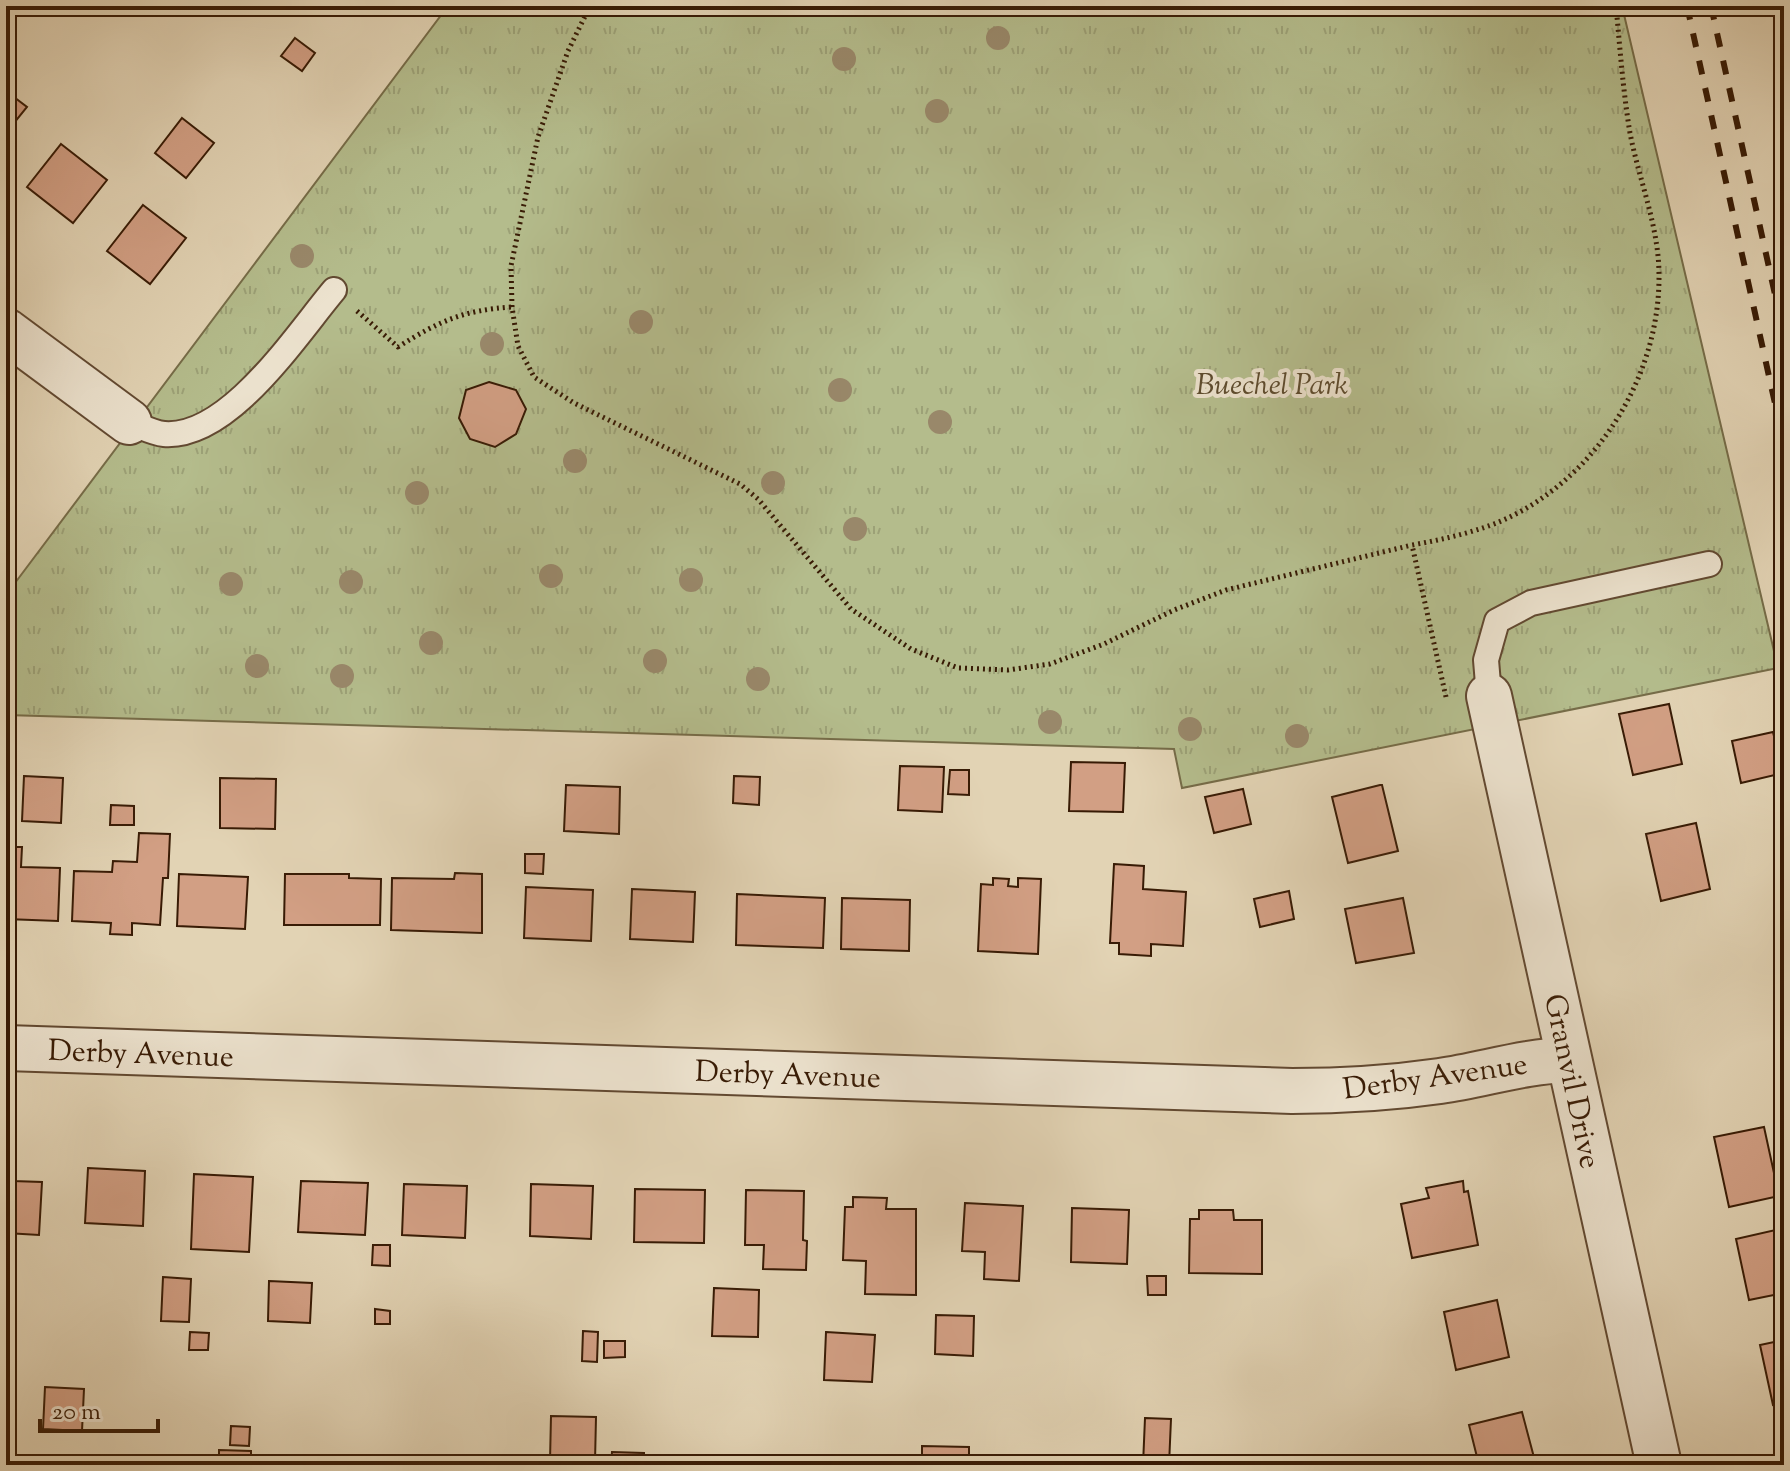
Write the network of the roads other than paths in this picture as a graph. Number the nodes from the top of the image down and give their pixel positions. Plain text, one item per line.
1 (334, 290) road end
2 (6, 331) edge
3 (129, 422) joint
4 (1709, 564) dead end
5 (1489, 696) joint
6 (6, 1048) edge
7 (1568, 1060) junction
8 (1659, 1465) edge

1 - 3 lane
2 - 3 street
4 - 5 lane
5 - 7 street, Granvil Drive
6 - 7 street, Derby Avenue
7 - 8 street, Granvil Drive

